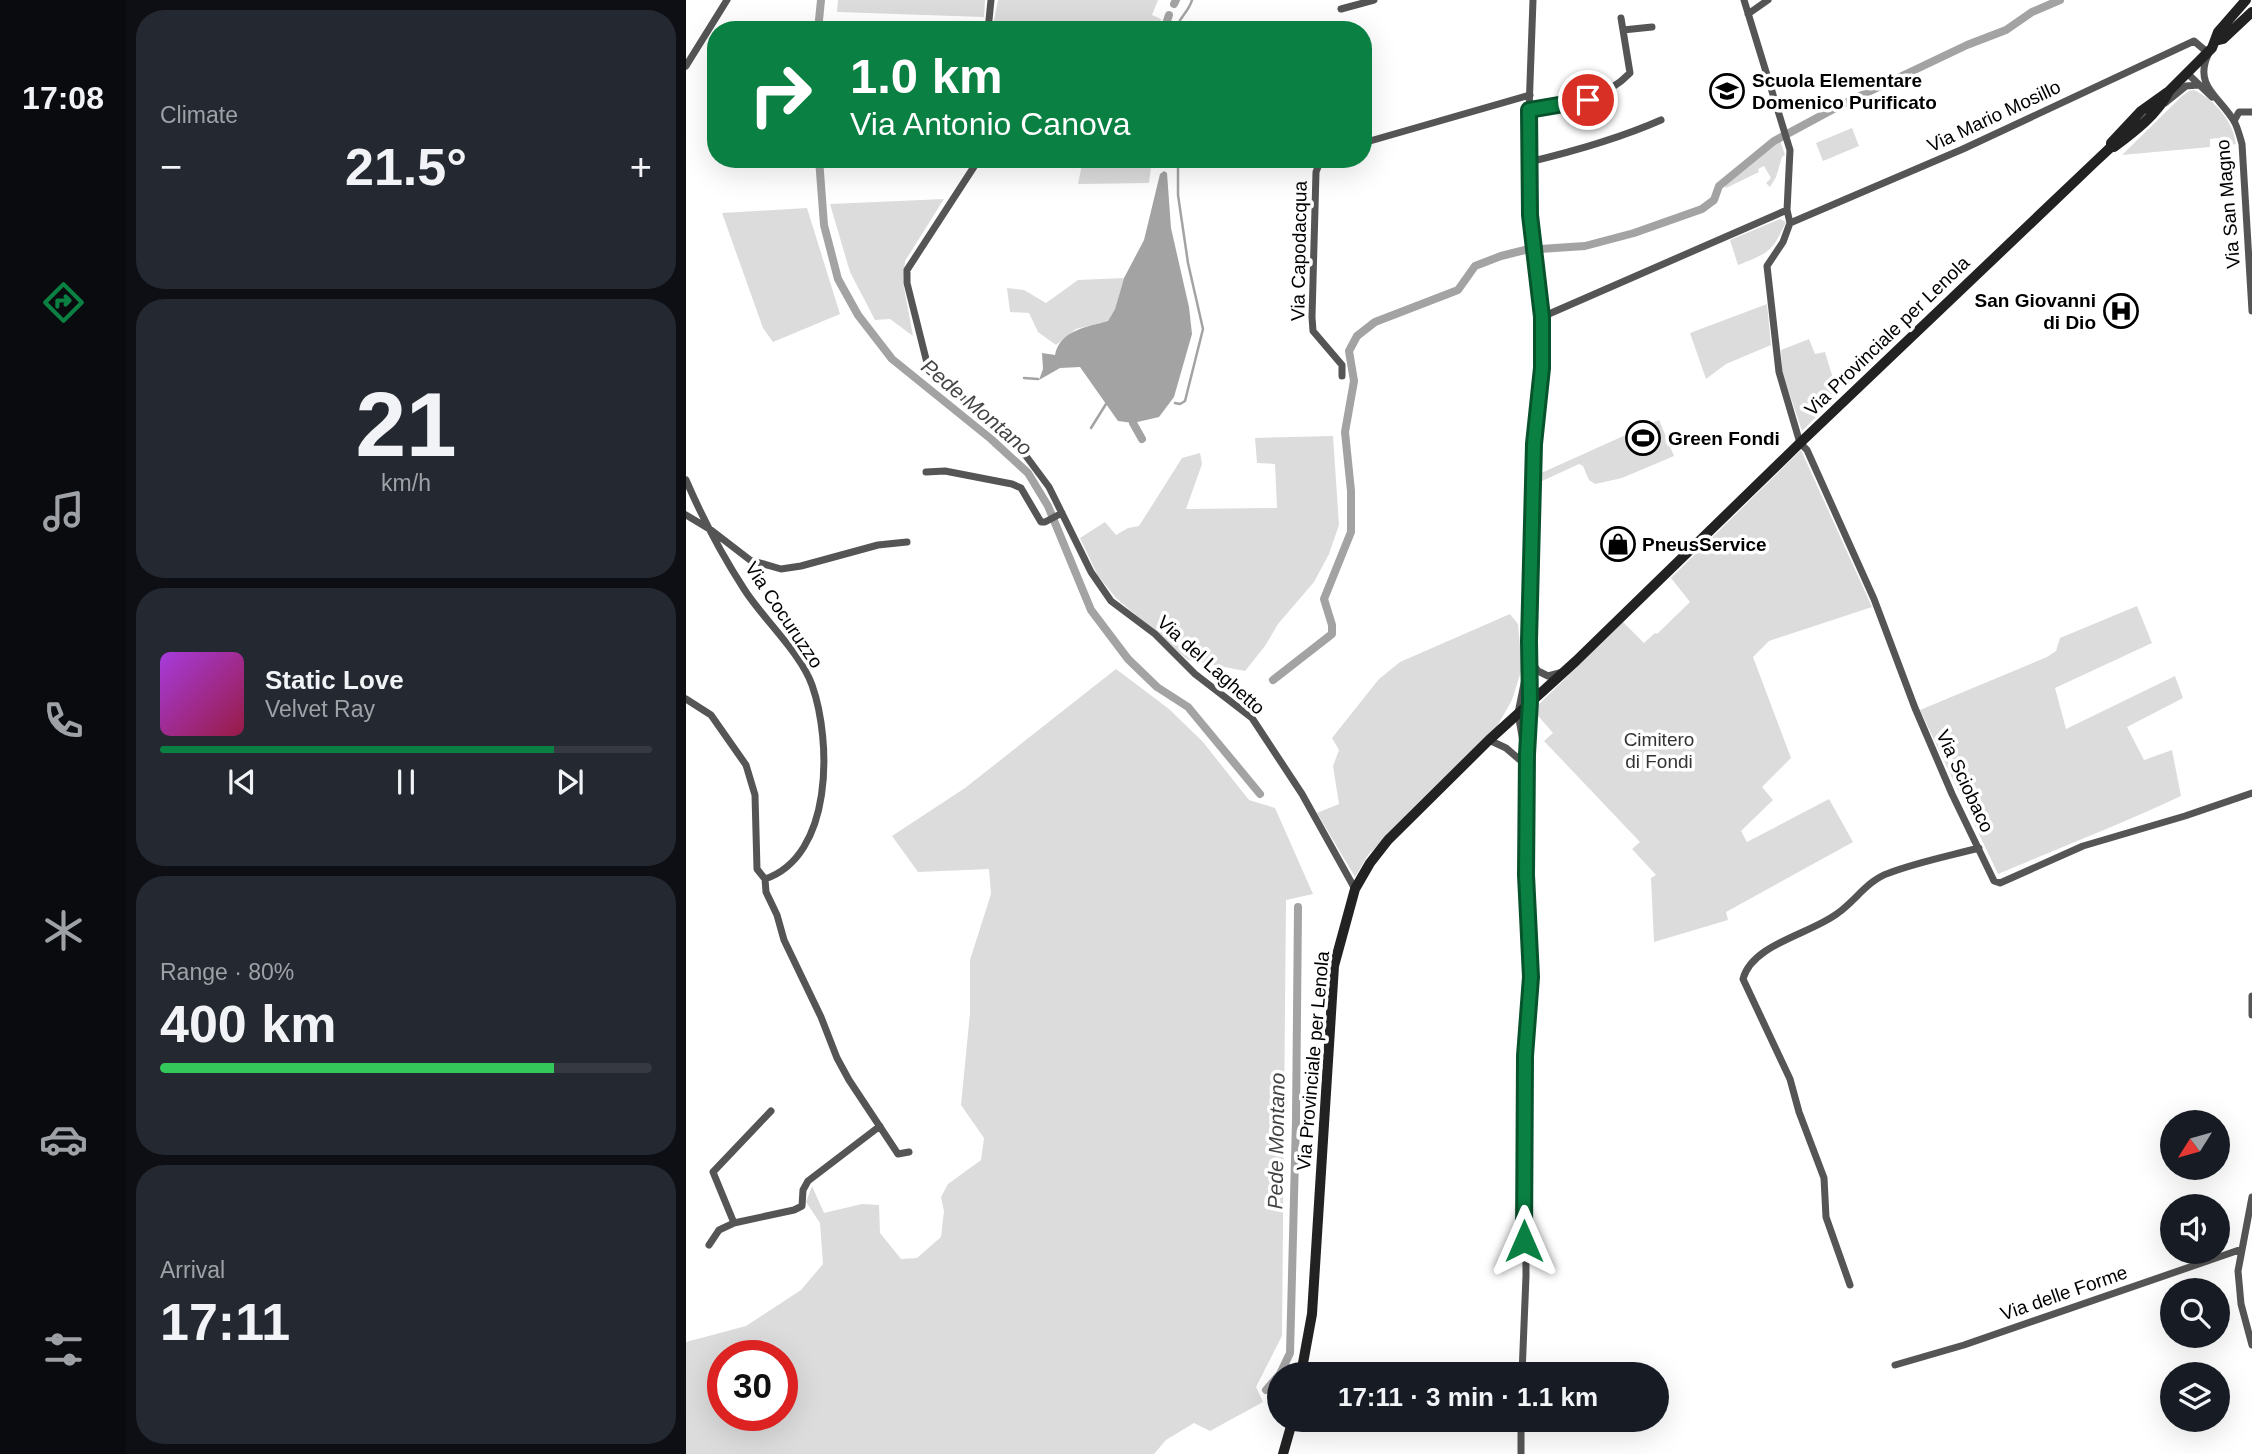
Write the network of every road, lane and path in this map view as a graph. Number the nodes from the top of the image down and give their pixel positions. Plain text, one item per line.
1 (727, 0) edge
2 (991, 0) edge
3 (1374, 0) edge
4 (1534, 0) edge
5 (1744, 0) edge
6 (1768, 0) edge
7 (2246, 0) edge
8 (1341, 9) dead end
9 (2252, 12) edge
10 (1748, 14) junction
11 (1621, 18) dead end
12 (714, 21) edge
13 (989, 21) edge
14 (1652, 27) dead end
15 (1623, 30) junction
16 (707, 32) edge
17 (2211, 47) junction
18 (686, 66) edge
19 (2190, 70) junction
20 (2201, 82) junction
21 (2169, 91) junction
22 (1530, 95) junction
23 (1529, 110) junction
24 (2252, 112) edge
25 (1661, 120) dead end
26 (2234, 121) junction
27 (2126, 138) junction
28 (1372, 141) edge
29 (2252, 143) edge
30 (2242, 144) junction
31 (2111, 147) junction
32 (1529, 162) junction
33 (973, 168) edge
34 (1318, 168) edge
35 (1787, 210) junction
36 (1790, 223) junction
37 (2252, 311) edge
38 (1542, 317) junction
39 (1342, 376) dead end
40 (1800, 443) junction
41 (926, 472) dead end
42 (686, 481) edge
43 (1060, 512) junction
44 (686, 515) edge
45 (711, 530) junction
46 (907, 542) dead end
47 (1530, 659) junction
48 (1563, 671) junction
49 (686, 699) edge
50 (1530, 701) junction
51 (1518, 713) junction
52 (1489, 740) junction
53 (1527, 766) junction
54 (2252, 793) edge
55 (1979, 848) junction
56 (765, 879) junction
57 (1355, 889) junction
58 (2252, 996) edge
59 (2252, 1014) edge
60 (771, 1111) dead end
61 (880, 1126) junction
62 (909, 1152) dead end
63 (2252, 1197) edge
64 (734, 1223) junction
65 (709, 1245) dead end
66 (2242, 1249) junction
67 (1850, 1285) dead end
68 (2252, 1345) edge
69 (1303, 1362) edge
70 (1522, 1362) edge
71 (1895, 1365) dead end
72 (1289, 1432) edge
73 (1521, 1432) edge
74 (1283, 1454) edge
75 (1521, 1454) edge

1 - 12 street
2 - 13 street
3 - 8 street
4 - 22 street
5 - 10 street
6 - 10 street
7 - 17 main road
9 - 17 main road
10 - 35 street
11 - 15 street
14 - 15 street
15 - 23 street
16 - 18 street
17 - 19 main road, Via Provinciale per Lenola
17 - 20 street
17 - 36 street, Via Mario Mosillo
19 - 20 street, Via San Magno
19 - 21 main road, Via Provinciale per Lenola
20 - 26 street, Via San Magno
20 - 27 street
21 - 27 main road, Via Provinciale per Lenola
21 - 31 main road, Via Provinciale per Lenola
22 - 23 street
22 - 28 street
23 - 32 street
24 - 26 street
25 - 32 street
26 - 30 street, Via San Magno
27 - 31 main road, Via Provinciale per Lenola
29 - 30 street
30 - 37 street, Via San Magno
31 - 40 main road, Via Provinciale per Lenola
32 - 38 street
33 - 43 street, Via del Laghetto
34 - 39 street, Via Capodacqua
35 - 36 street
35 - 38 street
36 - 40 street, Via Sciobaco
38 - 47 street
40 - 48 main road, Via Provinciale per Lenola
40 - 55 street, Via Sciobaco
41 - 43 street
42 - 45 street, Via Cocuruzzo
43 - 57 street, Via del Laghetto
44 - 45 street
45 - 46 street
45 - 56 street, Via Cocuruzzo
47 - 48 street
47 - 50 street
47 - 51 street
48 - 50 main road, Via Provinciale per Lenola
49 - 56 street
50 - 51 main road, Via Provinciale per Lenola
50 - 53 street
51 - 52 main road, Via Provinciale per Lenola
51 - 53 street
52 - 53 street
52 - 57 main road, Via Provinciale per Lenola
53 - 70 street
54 - 55 street, Via Sciobaco
55 - 67 street
56 - 61 street
57 - 69 main road, Via Provinciale per Lenola
58 - 59 street
60 - 64 street
61 - 62 street
61 - 64 street
63 - 66 street
64 - 65 street
66 - 68 street
66 - 71 street, Via delle Forme
72 - 74 main road
73 - 75 street

